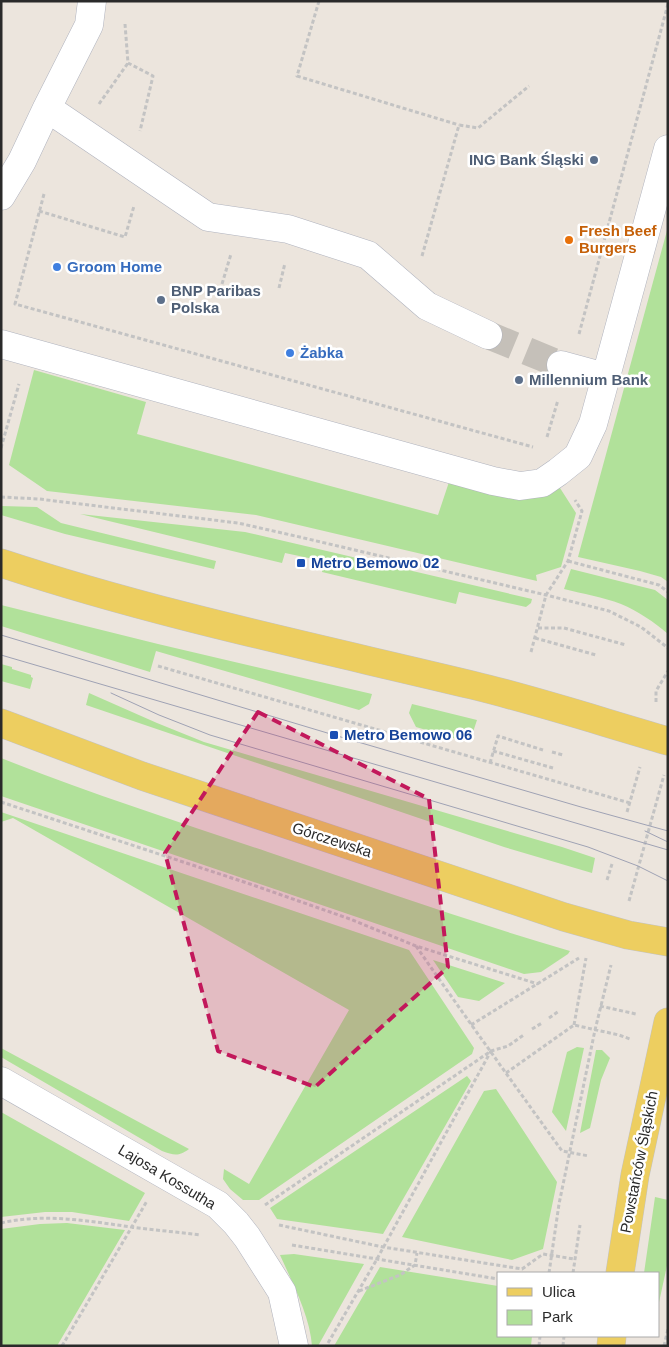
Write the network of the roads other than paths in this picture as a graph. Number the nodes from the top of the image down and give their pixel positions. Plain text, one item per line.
1 (92, 1) edge
2 (47, 108) junction
3 (668, 149) edge
4 (1, 196) edge
5 (488, 335) tunnel mouth
6 (1, 344) edge
7 (562, 364) tunnel mouth
8 (605, 377) junction
9 (1, 563) edge
10 (1, 723) edge
11 (668, 741) edge
12 (668, 942) edge
13 (668, 1022) edge
14 (1, 1081) edge
15 (620, 1272) edge
16 (294, 1346) edge

1 - 2 street
2 - 4 street
2 - 5 street
3 - 8 street
6 - 8 street
7 - 8 street
9 - 11 main road
10 - 12 main road, Górczewska
13 - 15 main road, Powstańców Śląskich
14 - 16 street, Lajosa Kossutha

